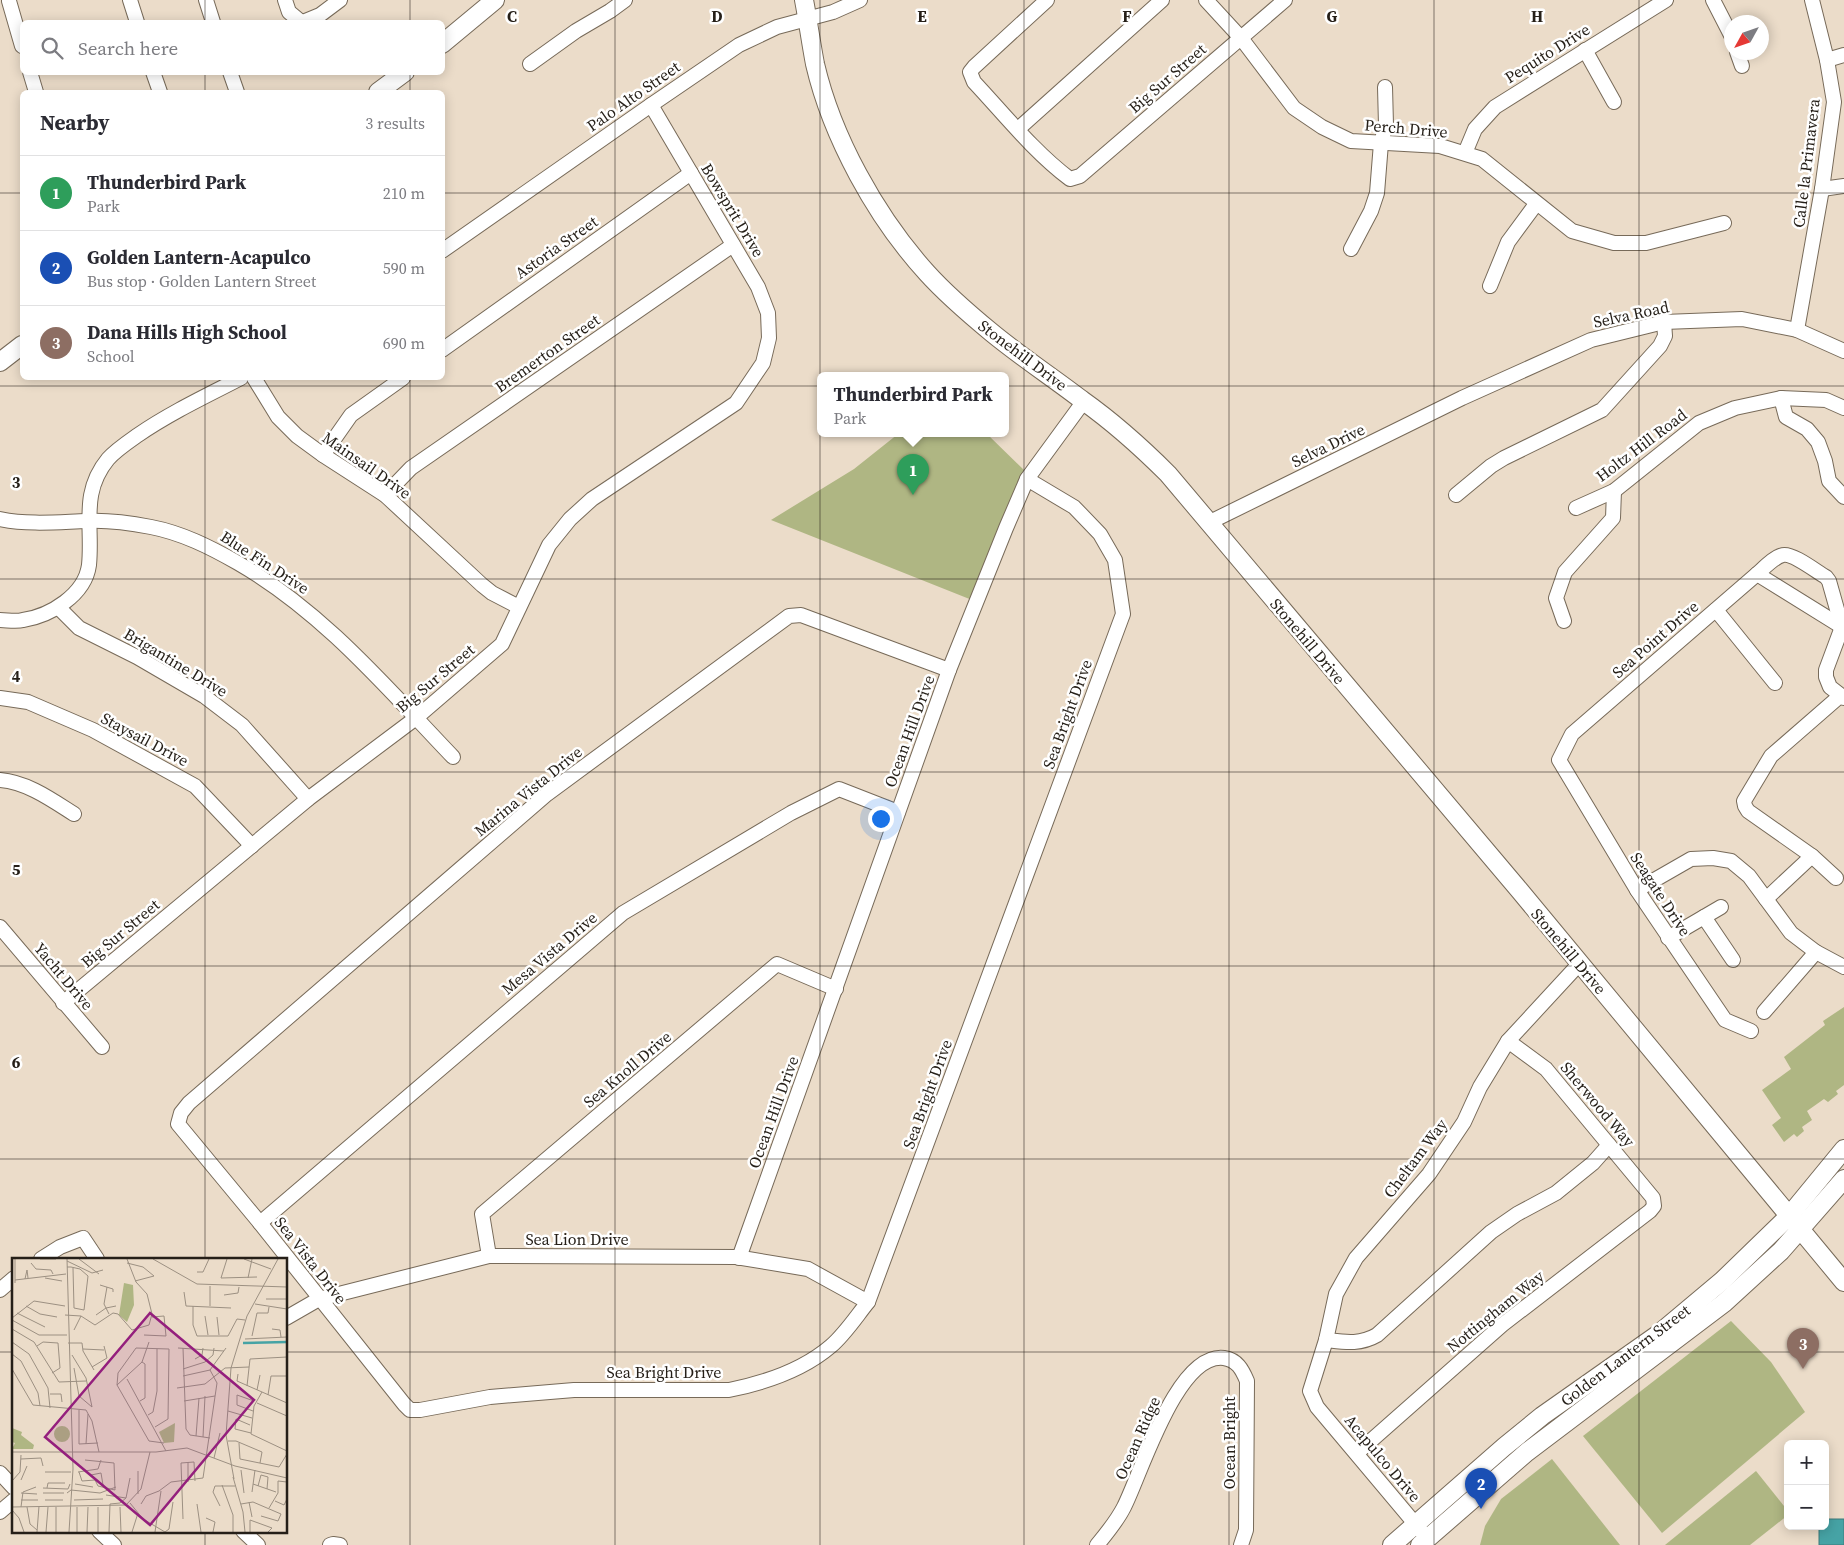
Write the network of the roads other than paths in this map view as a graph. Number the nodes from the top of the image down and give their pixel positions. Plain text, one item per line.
1 (9, 0) edge
2 (130, 0) edge
3 (206, 0) edge
4 (340, 0) edge
5 (495, 0) edge
6 (625, 0) edge
7 (804, 0) edge
8 (860, 0) edge
9 (1047, 0) edge
10 (1162, 0) edge
11 (1206, 0) edge
12 (1285, 0) edge
13 (1666, 0) edge
14 (1713, 0) edge
15 (1812, 0) edge
16 (287, 6) edge
17 (808, 19) junction
18 (136, 20) edge
19 (212, 20) edge
20 (300, 20) edge
21 (307, 20) edge
22 (1724, 21) edge
23 (1240, 38) junction
24 (20, 39) edge
25 (445, 42) edge
26 (1585, 50) junction
27 (1844, 56) edge
28 (1740, 60) edge
29 (1827, 60) junction
30 (530, 64) dead end
31 (1742, 66) dead end
32 (31, 75) edge
33 (155, 75) edge
34 (231, 75) edge
35 (401, 75) edge
36 (1385, 87) dead end
37 (35, 90) edge
38 (159, 90) edge
39 (236, 90) edge
40 (381, 90) edge
41 (1614, 102) dead end
42 (651, 104) junction
43 (1018, 130) junction
44 (1381, 143) junction
45 (1465, 153) junction
46 (690, 173) junction
47 (1844, 186) edge
48 (1822, 189) junction
49 (1536, 204) junction
50 (1724, 223) dead end
51 (733, 245) junction
52 (445, 249) edge
53 (1351, 249) dead end
54 (1490, 286) dead end
55 (1664, 322) junction
56 (1797, 330) junction
57 (769, 338) joint
58 (20, 347) edge
59 (445, 348) edge
60 (1844, 351) edge
61 (0, 362) edge
62 (237, 380) edge
63 (255, 380) edge
64 (400, 380) edge
65 (1462, 398) joint
66 (1781, 398) junction
67 (1084, 401) junction
68 (1844, 408) edge
69 (323, 455) junction
70 (1027, 479) junction
71 (1614, 491) junction
72 (385, 495) junction
73 (1456, 495) dead end
74 (1844, 497) edge
75 (1576, 508) dead end
76 (0, 519) edge
77 (88, 521) junction
78 (1208, 523) junction
79 (1757, 574) junction
80 (519, 607) junction
81 (59, 608) junction
82 (1716, 610) junction
83 (0, 620) edge
84 (1564, 622) dead end
85 (1843, 628) edge
86 (949, 670) junction
87 (1775, 683) dead end
88 (1842, 697) edge
89 (0, 698) edge
90 (416, 718) junction
91 (453, 757) dead end
92 (1559, 760) joint
93 (0, 780) edge
94 (308, 799) junction
95 (898, 812) junction
96 (74, 814) dead end
97 (252, 846) junction
98 (1812, 856) junction
99 (1836, 878) dead end
100 (1636, 890) junction
101 (1766, 899) junction
102 (1721, 906) dead end
103 (1704, 917) junction
104 (0, 927) edge
105 (1668, 938) junction
106 (1816, 952) junction
107 (1733, 960) dead end
108 (1580, 963) junction
109 (1844, 967) edge
110 (836, 989) junction
111 (63, 1004) junction
112 (1764, 1012) dead end
113 (1750, 1031) dead end
114 (1508, 1041) junction
115 (102, 1047) dead end
116 (178, 1124) joint
117 (1609, 1145) junction
118 (1844, 1149) edge
119 (1844, 1180) edge
120 (1653, 1198) joint
121 (1789, 1216) junction
122 (260, 1223) junction
123 (1801, 1230) junction
124 (489, 1256) junction
125 (43, 1258) edge
126 (96, 1258) edge
127 (287, 1258) edge
128 (738, 1258) junction
129 (288, 1259) edge
130 (12, 1280) edge
131 (1844, 1282) edge
132 (0, 1290) edge
133 (319, 1299) junction
134 (868, 1302) junction
135 (288, 1317) edge
136 (1326, 1340) junction
137 (1219, 1357) joint
138 (1310, 1391) joint
139 (420, 1410) joint
140 (1357, 1453) junction
141 (0, 1473) edge
142 (12, 1486) edge
143 (12, 1502) edge
144 (0, 1512) edge
145 (1416, 1524) junction
146 (100, 1532) edge
147 (243, 1532) edge
148 (1427, 1543) edge
149 (114, 1545) edge
150 (258, 1545) edge
151 (330, 1545) edge
152 (340, 1545) edge
153 (1097, 1545) edge
154 (1241, 1545) edge
155 (1392, 1545) edge

1 - 24 street
2 - 18 street
3 - 19 street
4 - 21 street
5 - 25 main road
6 - 30 street
7 - 17 main road, Stonehill Drive
8 - 17 street, Palo Alto Street
9 - 43 street
10 - 43 street
11 - 23 street, Perch Drive
12 - 23 street, Big Sur Street
13 - 26 street, Pequito Drive
14 - 22 street
15 - 29 street, Calle la Primavera
16 - 20 street
17 - 42 street, Palo Alto Street
17 - 67 main road, Stonehill Drive
23 - 43 street, Big Sur Street
23 - 44 street, Perch Drive
26 - 41 street
26 - 45 street, Pequito Drive
27 - 29 street
28 - 31 street
29 - 48 street, Calle la Primavera
32 - 37 street
33 - 38 street
34 - 39 street
35 - 40 main road
36 - 44 street
42 - 46 street, Bowsprit Drive
42 - 52 street, Palo Alto Street
44 - 45 street, Perch Drive
44 - 53 street
45 - 49 street, Perch Drive
46 - 51 street, Bowsprit Drive
46 - 59 street, Astoria Street
47 - 48 street
48 - 56 street, Calle la Primavera
49 - 50 street, Perch Drive
49 - 54 street
51 - 57 street, Bowsprit Drive
51 - 72 street, Bremerton Street
55 - 56 street, Selva Road
55 - 65 street, Selva Road
55 - 73 street
56 - 60 street, Selva Road
57 - 80 street, Big Sur Street
58 - 61 main road
62 - 77 street
63 - 69 street, Mainsail Drive
64 - 69 street
65 - 78 street, Selva Drive
66 - 68 street, Holtz Hill Road
66 - 71 street, Holtz Hill Road
66 - 74 street
67 - 70 street, Ocean Hill Drive
67 - 78 main road, Stonehill Drive
69 - 72 street, Mainsail Drive
70 - 86 street, Ocean Hill Drive
70 - 134 street, Sea Bright Drive
71 - 75 street, Holtz Hill Road
71 - 84 street
72 - 80 street, Mainsail Drive
76 - 77 street, Blue Fin Drive
77 - 81 street
77 - 90 street, Blue Fin Drive
78 - 108 main road, Stonehill Drive
79 - 82 street, Sea Point Drive
79 - 85 street
79 - 85 street, Sea Point Drive
80 - 90 street, Big Sur Street
81 - 83 street
81 - 94 street, Brigantine Drive
82 - 87 street
82 - 92 street, Sea Point Drive
85 - 88 street
86 - 95 street, Ocean Hill Drive
86 - 116 street, Marina Vista Drive
88 - 98 street
89 - 97 street, Staysail Drive
90 - 91 street, Blue Fin Drive
90 - 94 street, Big Sur Street
92 - 100 street, Seagate Drive
93 - 96 street
94 - 97 street, Big Sur Street
95 - 110 street, Ocean Hill Drive
95 - 122 street, Mesa Vista Drive
97 - 111 street, Big Sur Street
98 - 99 street
98 - 101 street
100 - 101 street
100 - 105 street, Seagate Drive
101 - 106 street
102 - 103 street
103 - 105 street
103 - 107 street
104 - 111 street, Yacht Drive
105 - 113 street, Seagate Drive
106 - 109 street
106 - 112 street
108 - 114 street, Cheltam Way
108 - 121 main road, Stonehill Drive
110 - 124 street, Sea Knoll Drive
110 - 128 street, Ocean Hill Drive
111 - 115 street, Yacht Drive
114 - 117 street, Sherwood Way
114 - 136 street, Cheltam Way
116 - 122 street, Sea Vista Drive
117 - 120 street, Sherwood Way
117 - 136 street
118 - 121 main road, Golden Lantern Street
119 - 123 main road, Golden Lantern Street
120 - 140 street, Nottingham Way
121 - 123 main road, Stonehill Drive
121 - 145 main road, Golden Lantern Street
122 - 127 street, Sea Vista Drive
123 - 131 main road, Stonehill Drive
123 - 148 main road, Golden Lantern Street
124 - 128 street, Sea Lion Drive
124 - 133 street, Sea Lion Drive
125 - 126 street
128 - 134 street, Sea Lion Drive
129 - 133 street, Sea Vista Drive
130 - 132 street
133 - 135 street, Sea Lion Drive
133 - 139 street, Sea Vista Drive
134 - 139 street, Sea Bright Drive
136 - 138 street, Cheltam Way
137 - 153 street, Ocean Ridge
137 - 154 street, Ocean Bright
138 - 140 street, Acapulco Drive
140 - 145 street, Acapulco Drive
141 - 142 street
143 - 144 street
145 - 148 street, Acapulco Drive
145 - 155 main road, Golden Lantern Street
146 - 149 street
147 - 150 street
151 - 152 street

